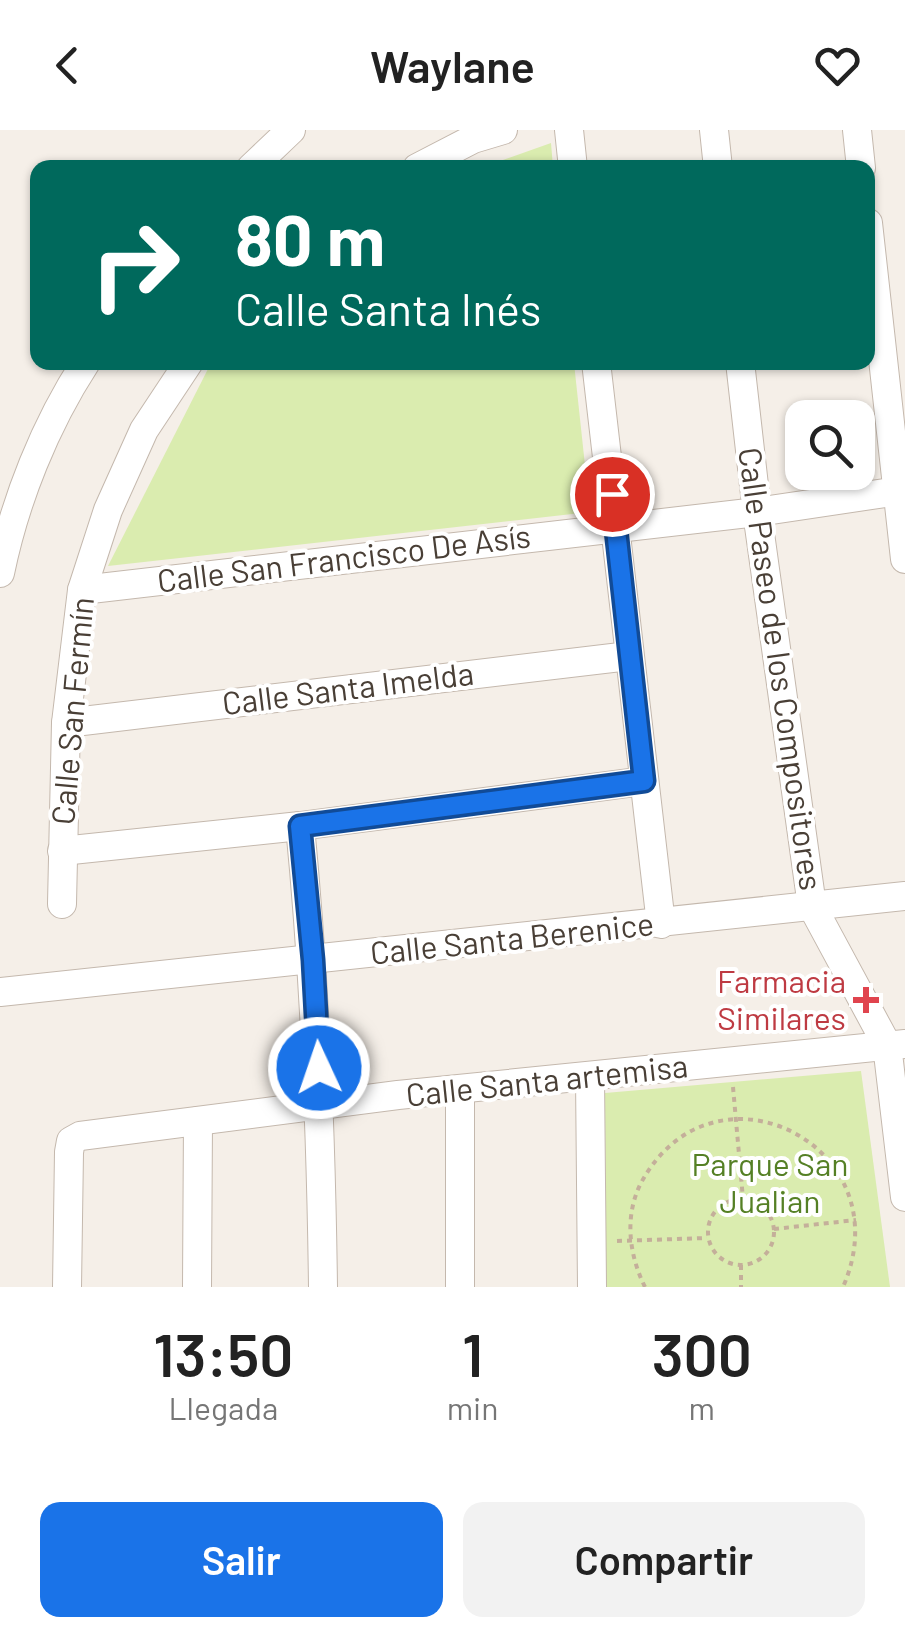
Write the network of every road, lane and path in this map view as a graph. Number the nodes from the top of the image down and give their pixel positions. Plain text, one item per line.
1 (291, 130) edge
2 (503, 130) edge
3 (569, 130) edge
4 (714, 130) edge
5 (857, 130) edge
6 (259, 160) edge
7 (432, 160) edge
8 (572, 160) edge
9 (717, 160) edge
10 (861, 160) edge
11 (875, 280) edge
12 (81, 370) edge
13 (184, 370) edge
14 (597, 370) edge
15 (741, 370) edge
16 (901, 490) edge
17 (757, 512) junction
18 (616, 526) junction
19 (905, 559) edge
20 (0, 573) edge
21 (82, 590) junction
22 (630, 656) junction
23 (66, 723) junction
24 (644, 781) junction
25 (300, 826) junction
26 (62, 852) junction
27 (905, 896) edge
28 (62, 904) dead end
29 (812, 906) junction
30 (661, 924) junction
31 (313, 960) junction
32 (0, 992) edge
33 (896, 1045) edge
34 (732, 1062) junction
35 (590, 1077) junction
36 (460, 1091) junction
37 (321, 1104) junction
38 (736, 1119) junction
39 (198, 1122) junction
40 (905, 1197) edge
41 (744, 1199) junction
42 (856, 1220) junction
43 (774, 1229) junction
44 (708, 1238) junction
45 (592, 1241) junction
46 (630, 1241) junction
47 (740, 1265) junction
48 (66, 1287) edge
49 (198, 1287) edge
50 (323, 1287) edge
51 (460, 1287) edge
52 (592, 1287) edge
53 (644, 1287) edge
54 (742, 1287) edge
55 (843, 1287) edge

1 - 6 street
2 - 7 street
3 - 8 street
4 - 9 street
5 - 10 street
11 - 16 street
12 - 20 street
13 - 21 street, Calle San Fermín
14 - 18 street
15 - 17 street, Calle Paseo de los Compositores
16 - 17 street, Calle San Francisco De Asís
16 - 19 street
17 - 18 street, Calle San Francisco De Asís
17 - 29 street, Calle Paseo de los Compositores
18 - 21 street, Calle San Francisco De Asís
18 - 22 street
21 - 23 street, Calle San Fermín
22 - 23 street, Calle Santa Imelda
22 - 24 street
23 - 26 street, Calle San Fermín
24 - 25 street
24 - 30 street
25 - 26 street
25 - 31 street
26 - 28 street, Calle San Fermín
27 - 29 street, Calle Santa Berenice
29 - 30 street, Calle Santa Berenice
29 - 33 street, Calle Paseo de los Compositores
30 - 31 street, Calle Santa Berenice
31 - 32 street, Calle Santa Berenice
31 - 37 street
33 - 34 street, Calle Santa artemisa
33 - 40 street, Calle Paseo de los Compositores
34 - 35 street, Calle Santa artemisa
34 - 38 path
35 - 36 street, Calle Santa artemisa
35 - 45 street
36 - 37 street, Calle Santa artemisa
36 - 51 street
37 - 39 street, Calle Santa artemisa
37 - 50 street
38 - 41 path
38 - 42 path
38 - 46 path
39 - 48 street, Calle Santa artemisa
39 - 49 street
41 - 43 path
41 - 44 path
42 - 43 path
42 - 55 path
43 - 47 path
44 - 46 path
44 - 47 path
45 - 46 path
45 - 52 street
46 - 53 path
47 - 54 path

